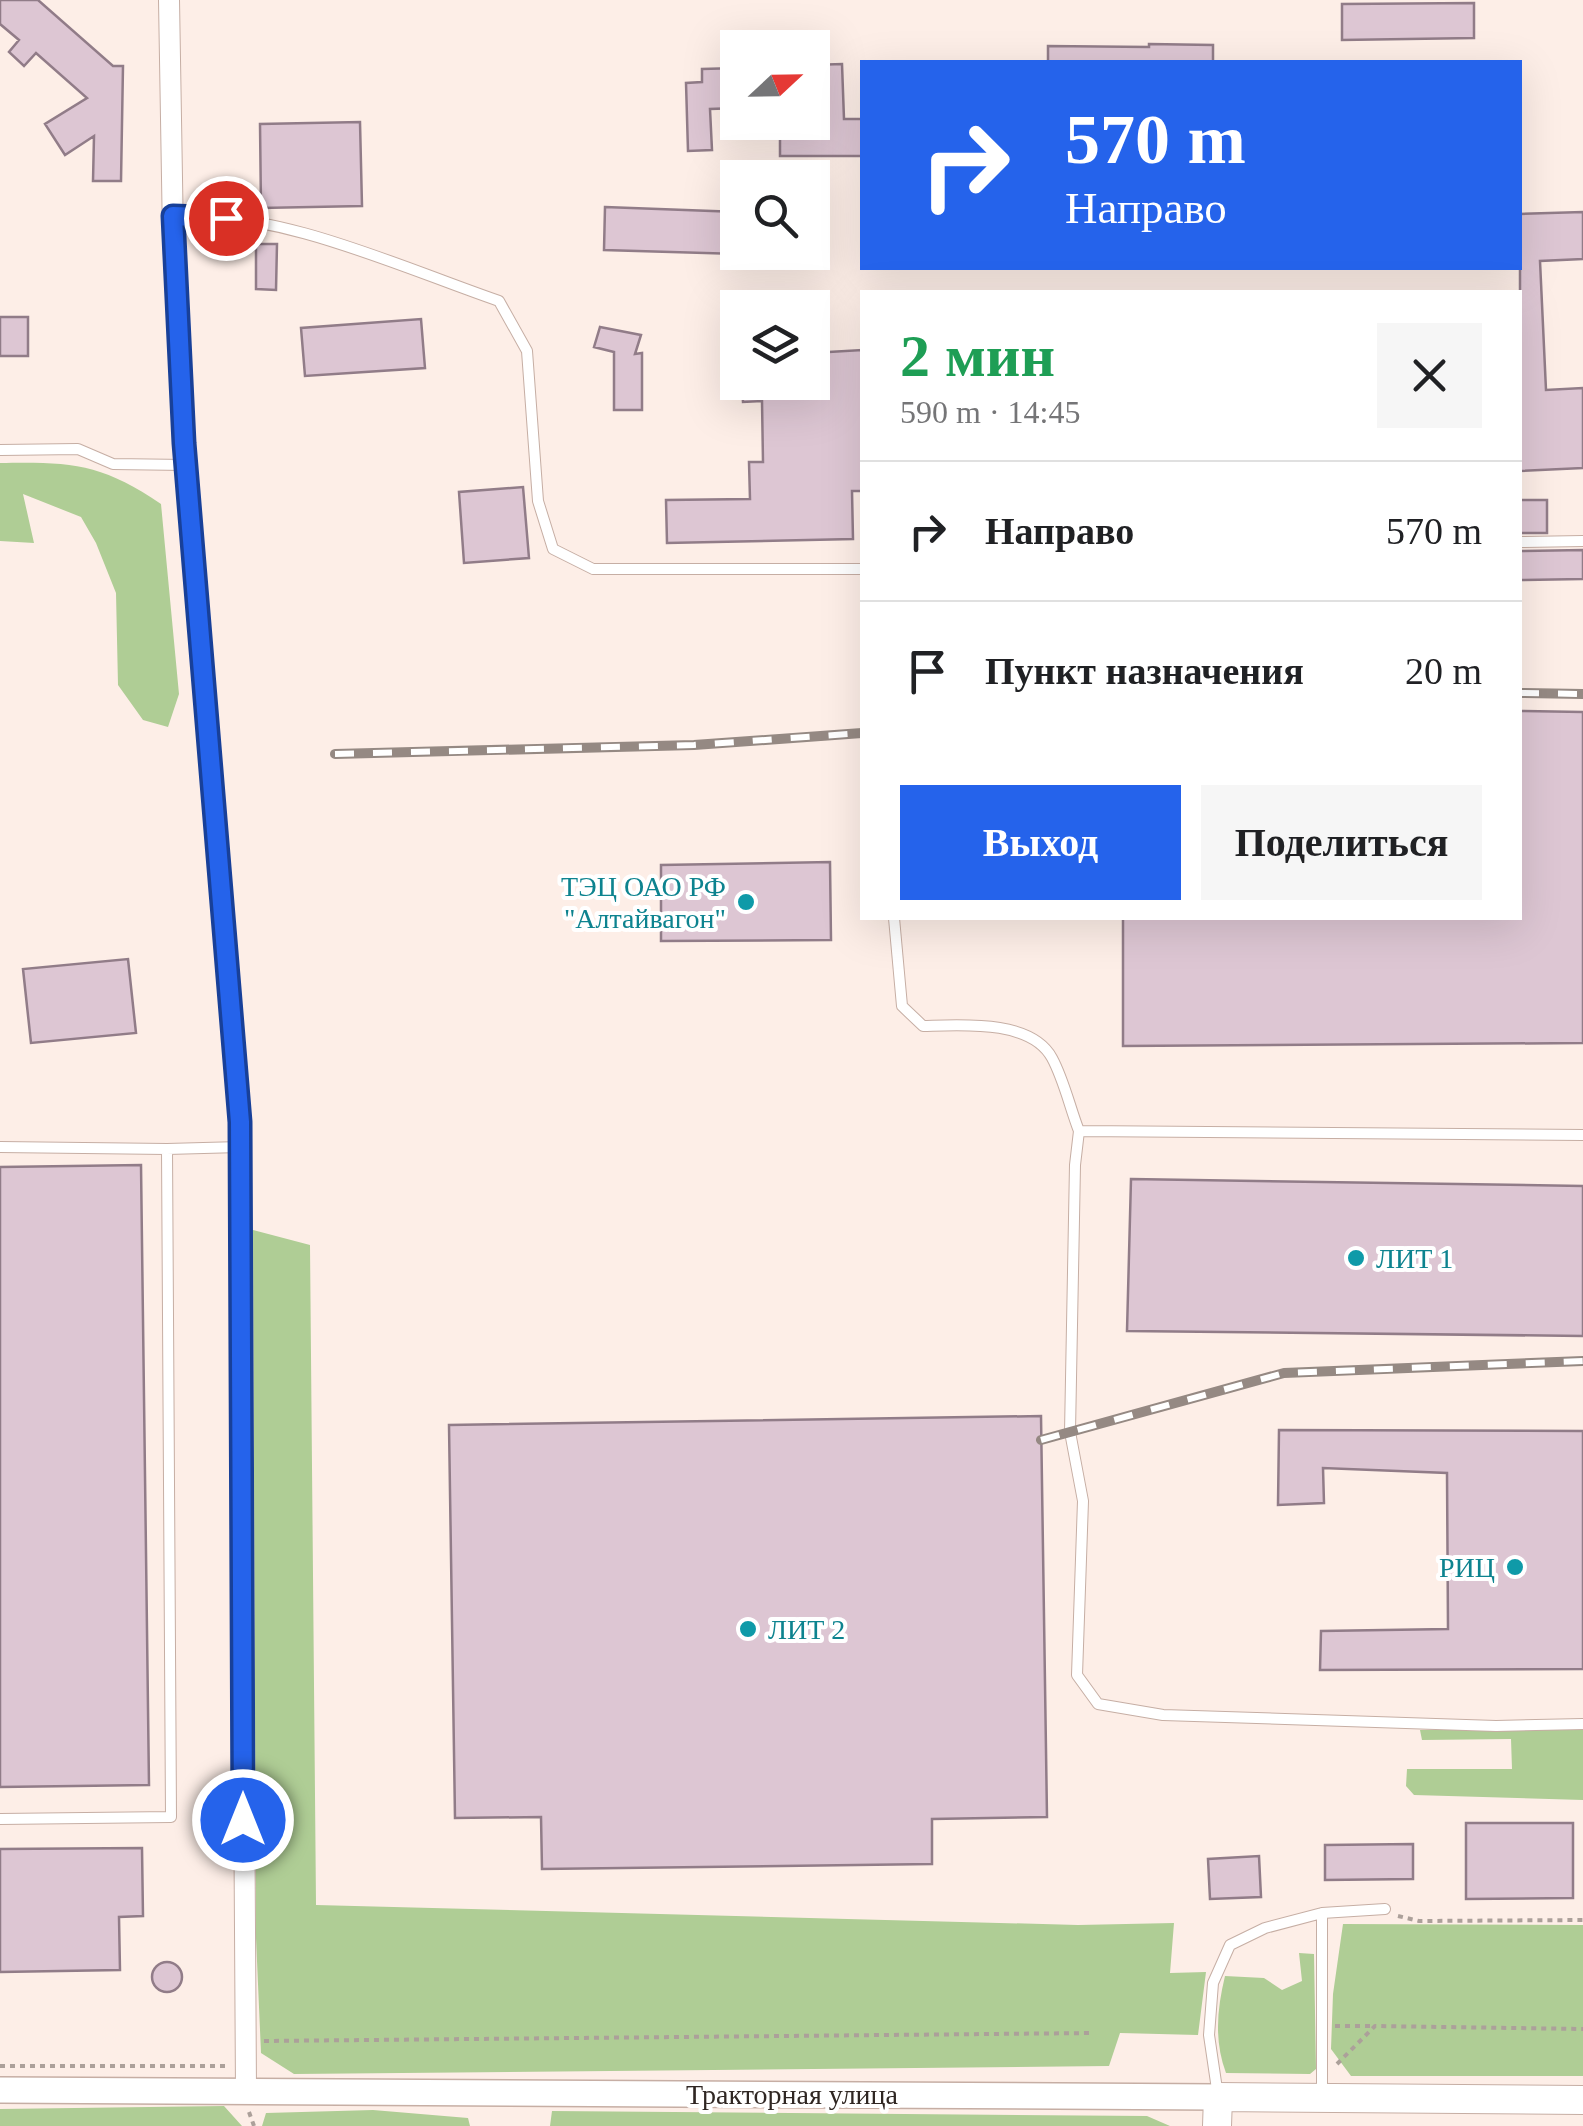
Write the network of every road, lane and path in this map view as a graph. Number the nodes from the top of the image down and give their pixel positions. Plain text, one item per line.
1 (169, 0) edge
2 (173, 216) junction
3 (0, 450) edge
4 (186, 466) junction
5 (1583, 541) edge
6 (1522, 542) edge
7 (860, 569) edge
8 (894, 920) edge
9 (1079, 1132) junction
10 (1583, 1135) edge
11 (240, 1147) junction
12 (0, 1148) edge
13 (167, 1148) junction
14 (1583, 1724) edge
15 (0, 1819) edge
16 (1385, 1909) joint
17 (1322, 1913) junction
18 (1583, 1920) edge
19 (1324, 2026) junction
20 (1375, 2026) junction
21 (1583, 2030) edge
22 (1094, 2032) dead end
23 (245, 2041) junction
24 (0, 2066) edge
25 (246, 2079) junction
26 (1323, 2088) junction
27 (0, 2090) edge
28 (1218, 2096) junction
29 (1583, 2100) edge
30 (1216, 2126) edge

1 - 2 street
2 - 4 street
2 - 7 lane
3 - 4 lane
4 - 11 street
5 - 6 lane
8 - 9 lane
9 - 10 lane
9 - 14 lane
11 - 13 lane
11 - 23 street
12 - 13 lane
13 - 15 lane
16 - 17 lane
16 - 18 path
17 - 19 lane
17 - 28 lane
19 - 20 path
19 - 26 lane
20 - 21 path
20 - 26 path
22 - 23 path
23 - 25 street
24 - 25 path
25 - 27 street, Тракторная улица
25 - 28 street, Тракторная улица
26 - 28 main road, Тракторная улица
26 - 29 main road, Тракторная улица
28 - 30 main road

